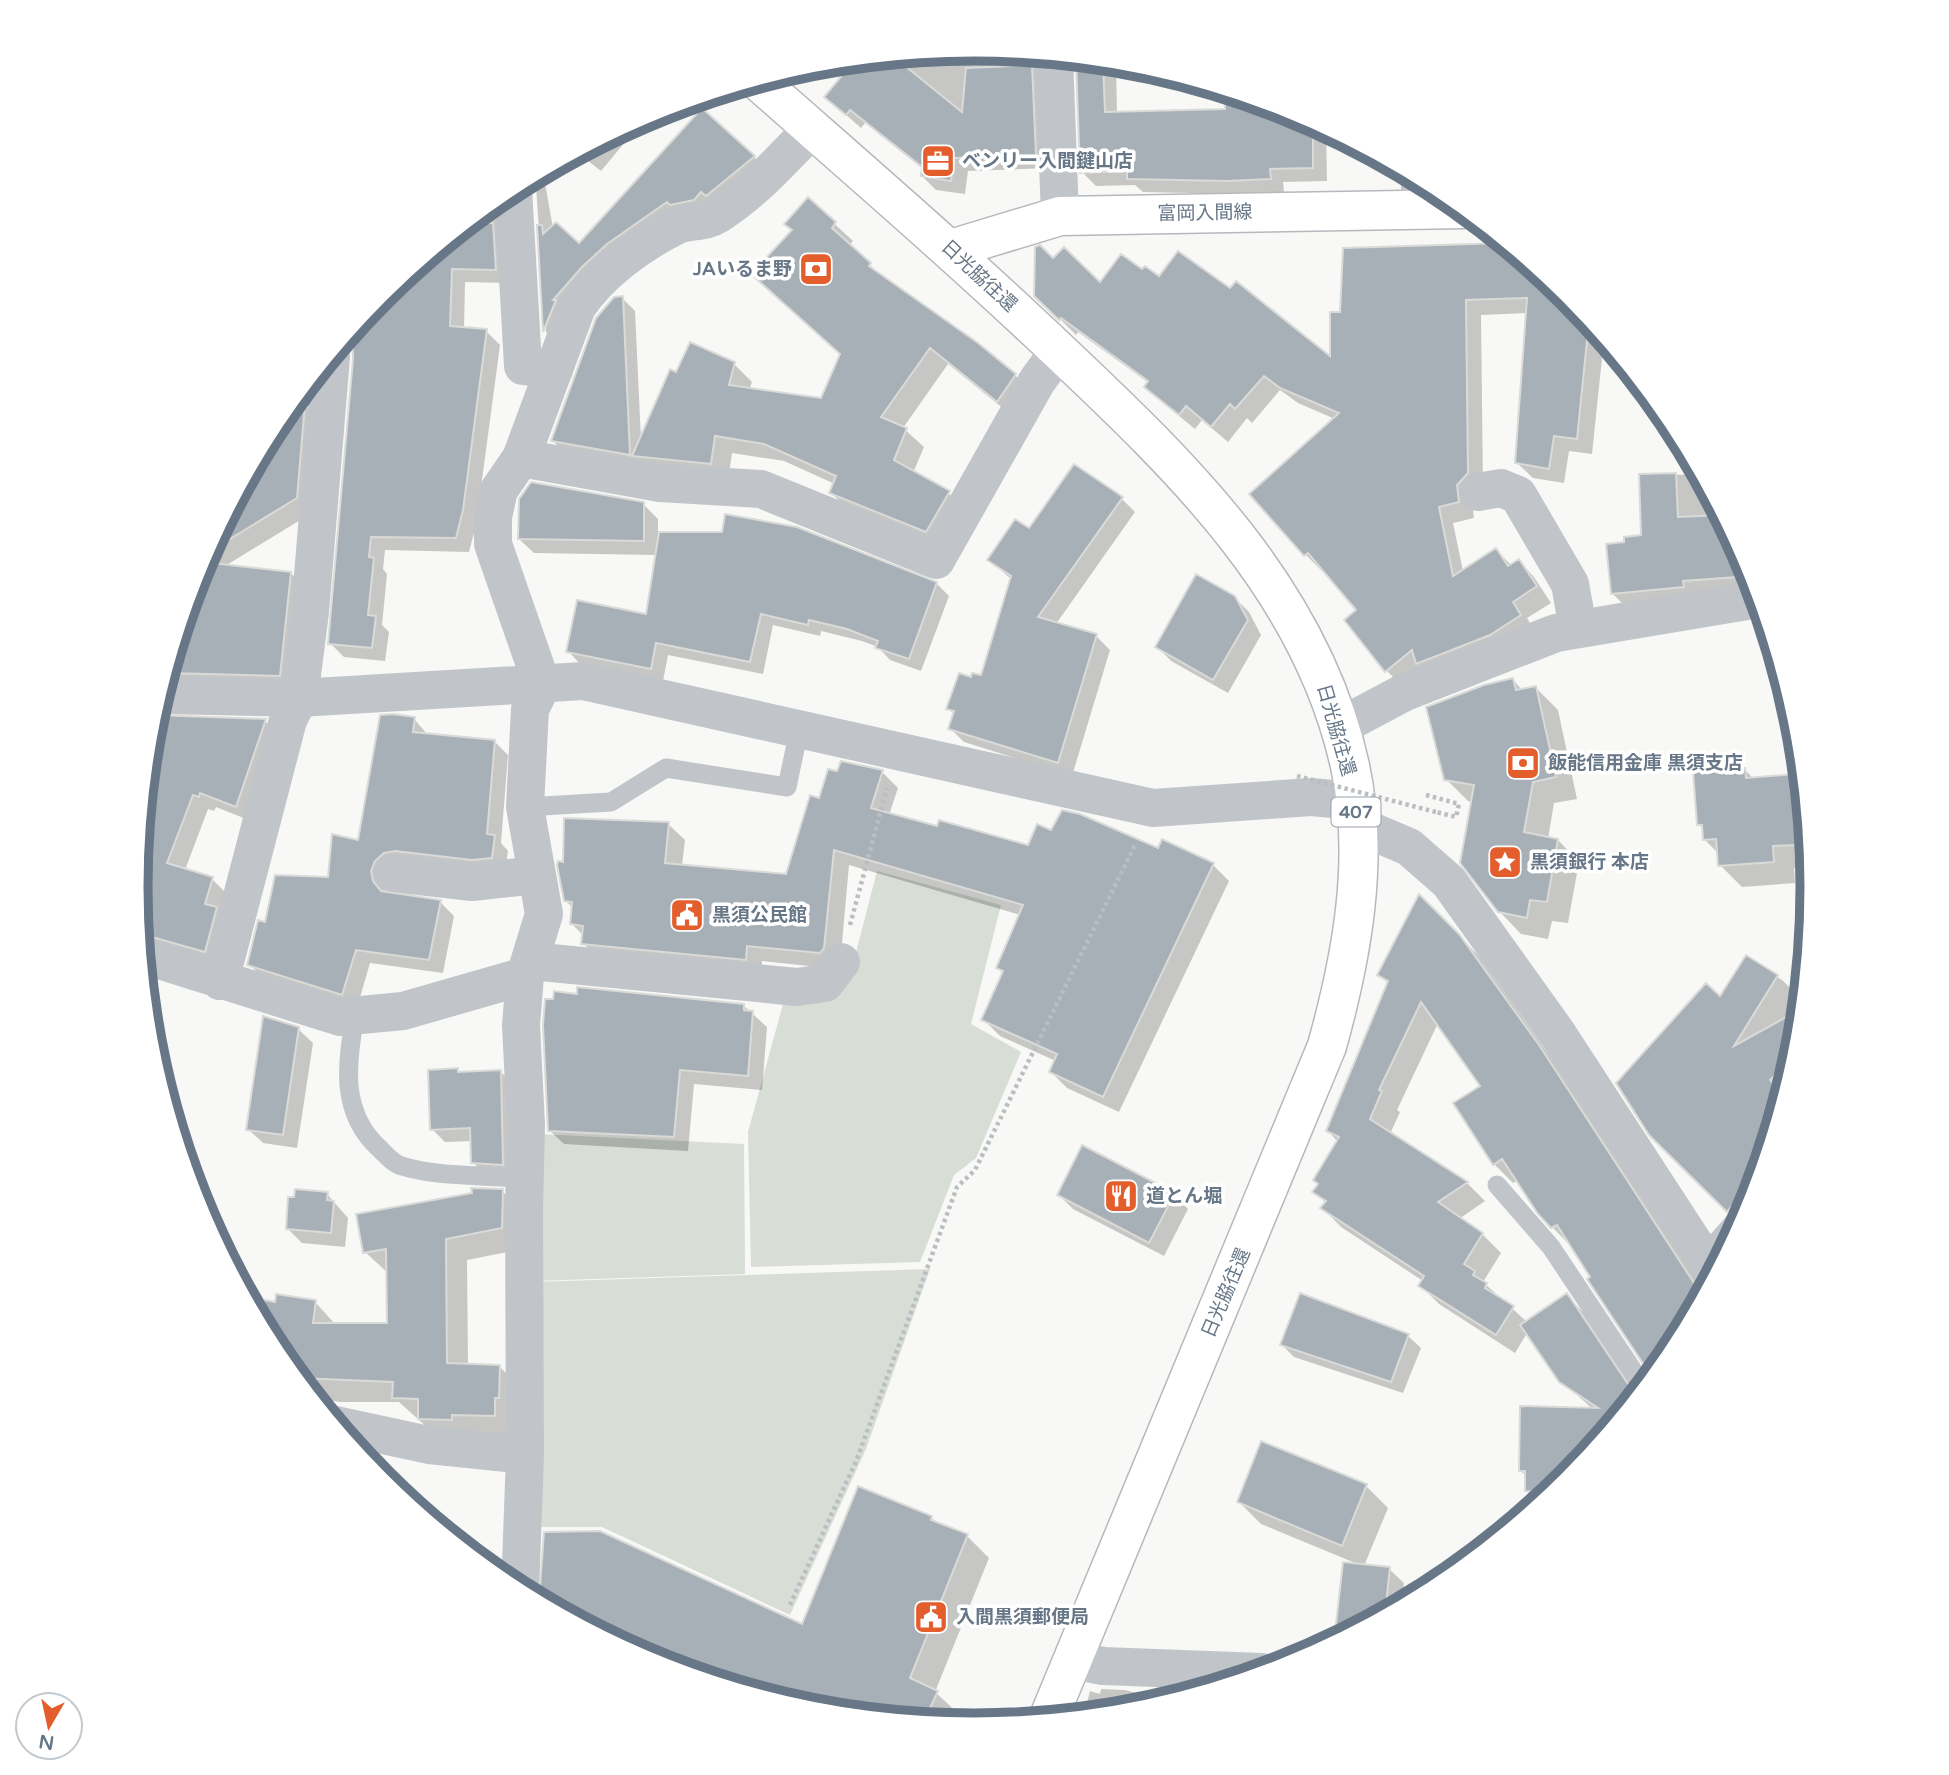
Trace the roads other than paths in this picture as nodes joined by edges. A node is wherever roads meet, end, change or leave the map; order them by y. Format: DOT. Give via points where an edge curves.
graph roads {
  1 [pos="1054,65"];
  2 [pos="766,88"];
  3 [pos="813,129"];
  4 [pos="1420,195"];
  5 [pos="514,201"];
  6 [pos="1060,216"];
  7 [pos="951,249"];
  8 [pos="1059,351"];
  9 [pos="554,370"];
  10 [pos="330,372"];
  11 [pos="521,458"];
  12 [pos="1478,492"];
  13 [pos="1749,601"];
  14 [pos="1577,628"];
  15 [pos="542,685"];
  16 [pos="171,695"];
  17 [pos="299,698"];
  18 [pos="1339,727"];
  19 [pos="799,730"];
  20 [pos="525,807"];
  21 [pos="1356,813"];
  22 [pos="393,873"];
  23 [pos="537,875"];
  24 [pos="152,958"];
  25 [pos="841,962"];
  26 [pos="528,968"];
  27 [pos="219,981"];
  28 [pos="355,1016"];
  29 [pos="525,1180"];
  30 [pos="1497,1185"];
  31 [pos="1709,1265"];
  32 [pos="1638,1379"];
  33 [pos="350,1428"];
  34 [pos="525,1455"];
  35 [pos="520,1578"];
  36 [pos="1073,1660"];
  37 [pos="1237,1671"];
  38 [pos="1052,1710"];
  1 -- 6 [label="street"];
  2 -- 3 [label="main road, 日光脇往還 / 407"];
  3 -- 7 [label="main road, 日光脇往還 / 407"];
  3 -- 9 [label="street" via="752,190 714,218 679,224 591,286 577,306"];
  4 -- 6 [label="main road, 富岡入間線"];
  5 -- 9 [label="street" via="523,366"];
  6 -- 7 [label="main road, 富岡入間線"];
  7 -- 8 [label="main road, 日光脇往還 / 407"];
  8 -- 11 [label="street" via="1037,381 936,560 761,489 660,483"];
  8 -- 18 [label="main road, 日光脇往還 / 407" via="1220,513 1271,580 1308,643"];
  9 -- 11 [label="street"];
  10 -- 17 [label="street"];
  11 -- 15 [label="street" via="499,490 492,517 494,544"];
  12 -- 14 [label="street" via="1501,488 1518,495 1570,584"];
  13 -- 14 [label="street"];
  14 -- 18 [label="street" via="1405,692"];
  15 -- 17 [label="street"];
  15 -- 19 [label="street" via="583,681"];
  15 -- 20 [label="street" via="530,709"];
  16 -- 17 [label="street"];
  17 -- 27 [label="street" via="288,720"];
  18 -- 21 [label="main road, 日光脇往還 / 407"];
  19 -- 20 [label="lane" via="787,787 666,768 611,802"];
  19 -- 21 [label="street" via="1153,808 1311,797"];
  20 -- 23 [label="street"];
  21 -- 31 [label="street" via="1409,847 1449,882 1557,1033"];
  21 -- 36 [label="main road, 日光脇往還 / 407" via="1354,932 1327,1046"];
  22 -- 23 [label="street" via="472,882"];
  23 -- 26 [label="street" via="544,914"];
  24 -- 27 [label="street"];
  25 -- 26 [label="street" via="825,984 797,987"];
  26 -- 28 [label="street" via="403,1011"];
  26 -- 29 [label="street" via="521,1025"];
  27 -- 28 [label="street" via="340,1017"];
  28 -- 29 [label="lane" via="347,1090 355,1118 375,1145 398,1165 418,1170"];
  29 -- 34 [label="street"];
  30 -- 32 [label="lane" via="1551,1247"];
  33 -- 34 [label="street" via="429,1444"];
  34 -- 35 [label="street"];
  36 -- 37 [label="street" via="1103,1666"];
  36 -- 38 [label="main road, 日光脇往還 / 407"];
}
